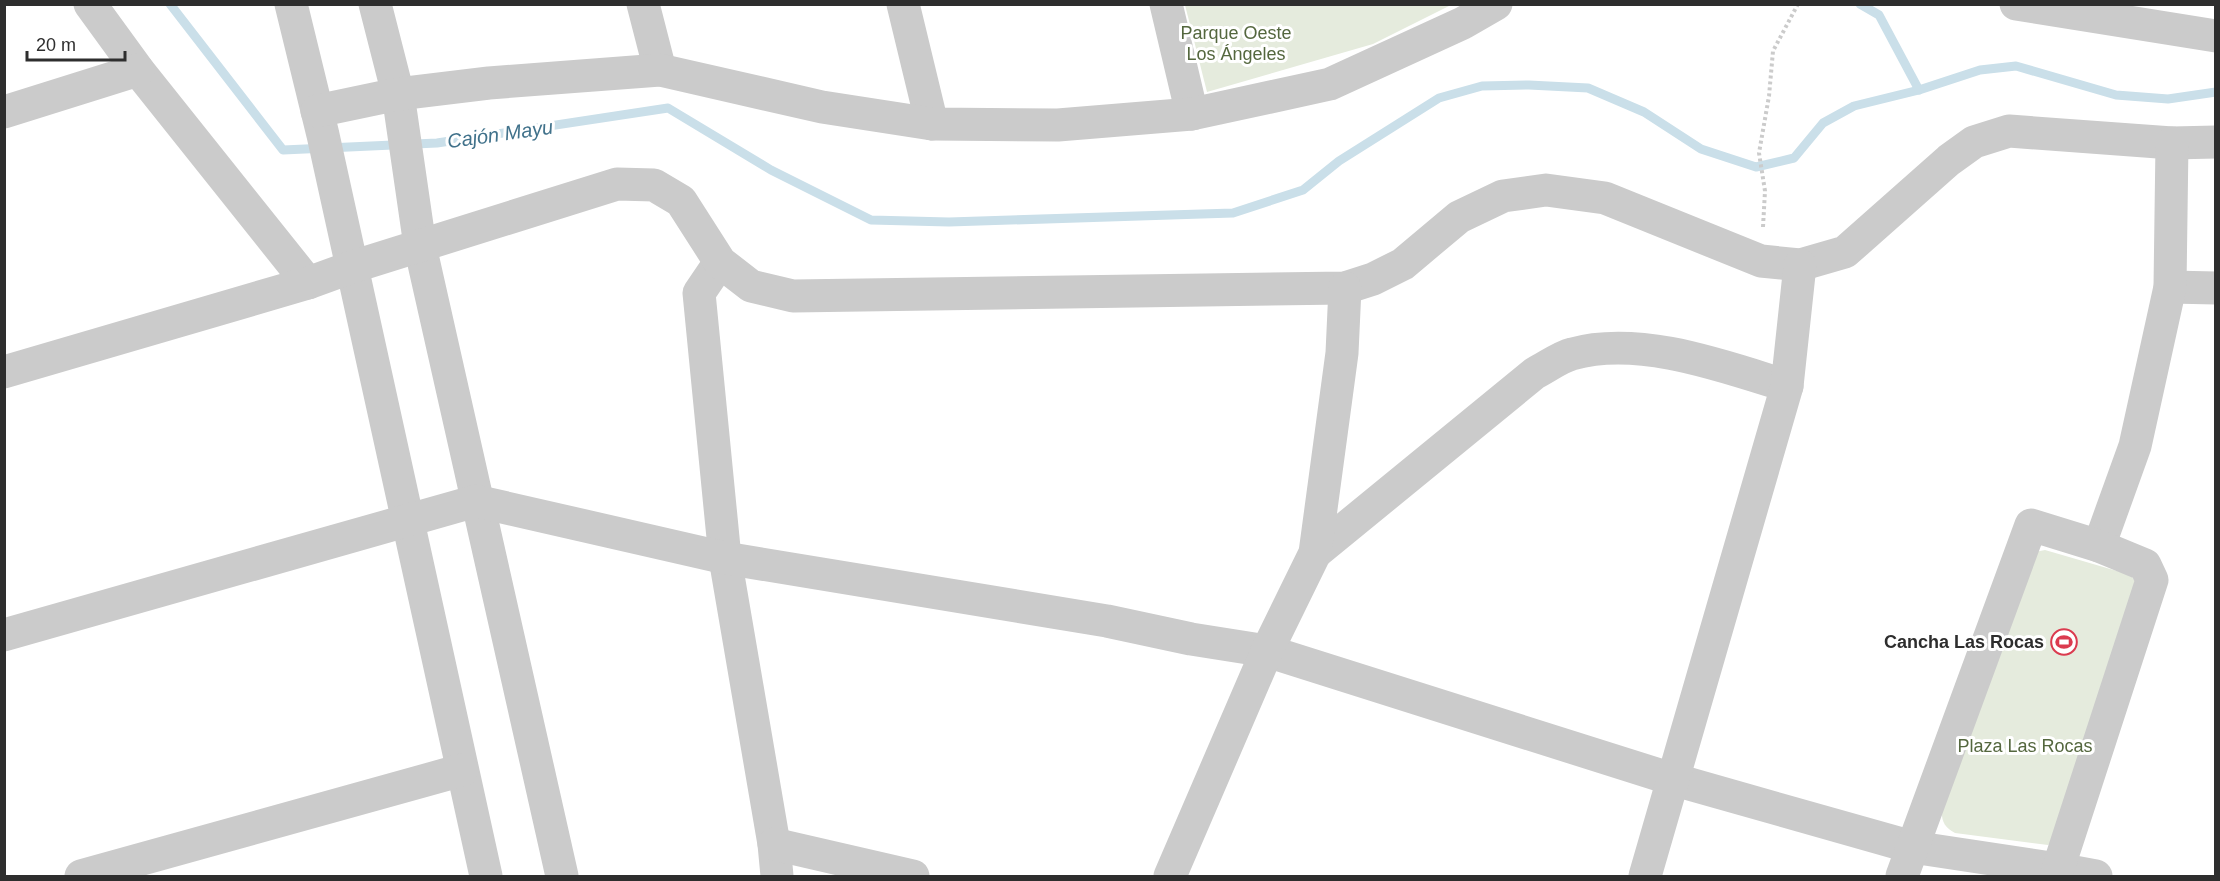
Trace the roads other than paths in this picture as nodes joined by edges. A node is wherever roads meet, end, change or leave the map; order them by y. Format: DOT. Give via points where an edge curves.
graph roads {
  1 [pos="90,4"];
  2 [pos="291,4"];
  3 [pos="375,4"];
  4 [pos="643,4"];
  5 [pos="903,4"];
  6 [pos="1166,4"];
  7 [pos="1496,4"];
  8 [pos="2016,4"];
  9 [pos="2176,18"];
  10 [pos="2216,36"];
  11 [pos="138,70"];
  12 [pos="660,70"];
  13 [pos="398,94"];
  14 [pos="4,112"];
  15 [pos="1192,114"];
  16 [pos="932,124"];
  17 [pos="323,137"];
  18 [pos="2216,142"];
  19 [pos="2172,143"];
  20 [pos="420,246"];
  21 [pos="720,262"];
  22 [pos="1800,265"];
  23 [pos="352,267"];
  24 [pos="308,283"];
  25 [pos="2170,287"];
  26 [pos="1345,288"];
  27 [pos="2216,288"];
  28 [pos="4,372"];
  29 [pos="1787,386"];
  30 [pos="476,501"];
  31 [pos="409,521"];
  32 [pos="2099,546"];
  33 [pos="1315,553"];
  34 [pos="725,558"];
  35 [pos="4,635"];
  36 [pos="1267,651"];
  37 [pos="462,770"];
  38 [pos="1672,779"];
  39 [pos="774,844"];
  40 [pos="1907,862"];
  41 [pos="2058,869"];
  42 [pos="81,876"];
  43 [pos="486,876"];
  44 [pos="562,876"];
  45 [pos="777,876"];
  46 [pos="913,876"];
  47 [pos="1170,876"];
  48 [pos="1645,876"];
  49 [pos="2096,876"];
  1 -- 11 [label="street"];
  2 -- 17 [label="street"];
  3 -- 13 [label="street"];
  4 -- 12 [label="street"];
  5 -- 16 [label="street"];
  6 -- 15 [label="street"];
  7 -- 15 [label="street" via="1330,84"];
  8 -- 9 [label="street"];
  9 -- 10 [label="street"];
  11 -- 14 [label="street"];
  11 -- 24 [label="street"];
  12 -- 13 [label="street"];
  12 -- 16 [label="street" via="822,107"];
  13 -- 17 [label="street"];
  13 -- 20 [label="street"];
  15 -- 16 [label="street" via="1058,125"];
  17 -- 23 [label="street"];
  18 -- 19 [label="street"];
  19 -- 22 [label="street" via="2009,131 1974,142 1845,252"];
  19 -- 25 [label="street"];
  20 -- 21 [label="street" via="617,184 654,185 681,201"];
  20 -- 23 [label="street"];
  20 -- 30 [label="street"];
  21 -- 26 [label="street" via="750,286 793,296"];
  21 -- 34 [label="street" via="699,293"];
  22 -- 26 [label="street" via="1761,261 1605,198 1546,190 1503,196 1459,217 1403,264"];
  22 -- 29 [label="street"];
  23 -- 24 [label="street"];
  23 -- 31 [label="street"];
  24 -- 28 [label="street"];
  25 -- 27 [label="street"];
  25 -- 32 [label="street" via="2134,446"];
  26 -- 33 [label="street" via="1342,353"];
  29 -- 33 [label="street" via="1706,360 1624,347 1571,354 1535,373"];
  29 -- 38 [label="street"];
  30 -- 31 [label="street"];
  30 -- 34 [label="street"];
  30 -- 44 [label="street"];
  31 -- 35 [label="street"];
  31 -- 37 [label="street"];
  32 -- 40 [label="street" via="2031,525"];
  32 -- 41 [label="street" via="2145,565 2152,580"];
  33 -- 36 [label="street"];
  34 -- 36 [label="street"];
  34 -- 39 [label="street"];
  36 -- 38 [label="street"];
  36 -- 47 [label="street"];
  37 -- 42 [label="street"];
  37 -- 43 [label="street"];
  38 -- 40 [label="street"];
  38 -- 48 [label="street"];
  39 -- 45 [label="street"];
  39 -- 46 [label="street"];
  40 -- 41 [label="street"];
  41 -- 49 [label="street"];
}
